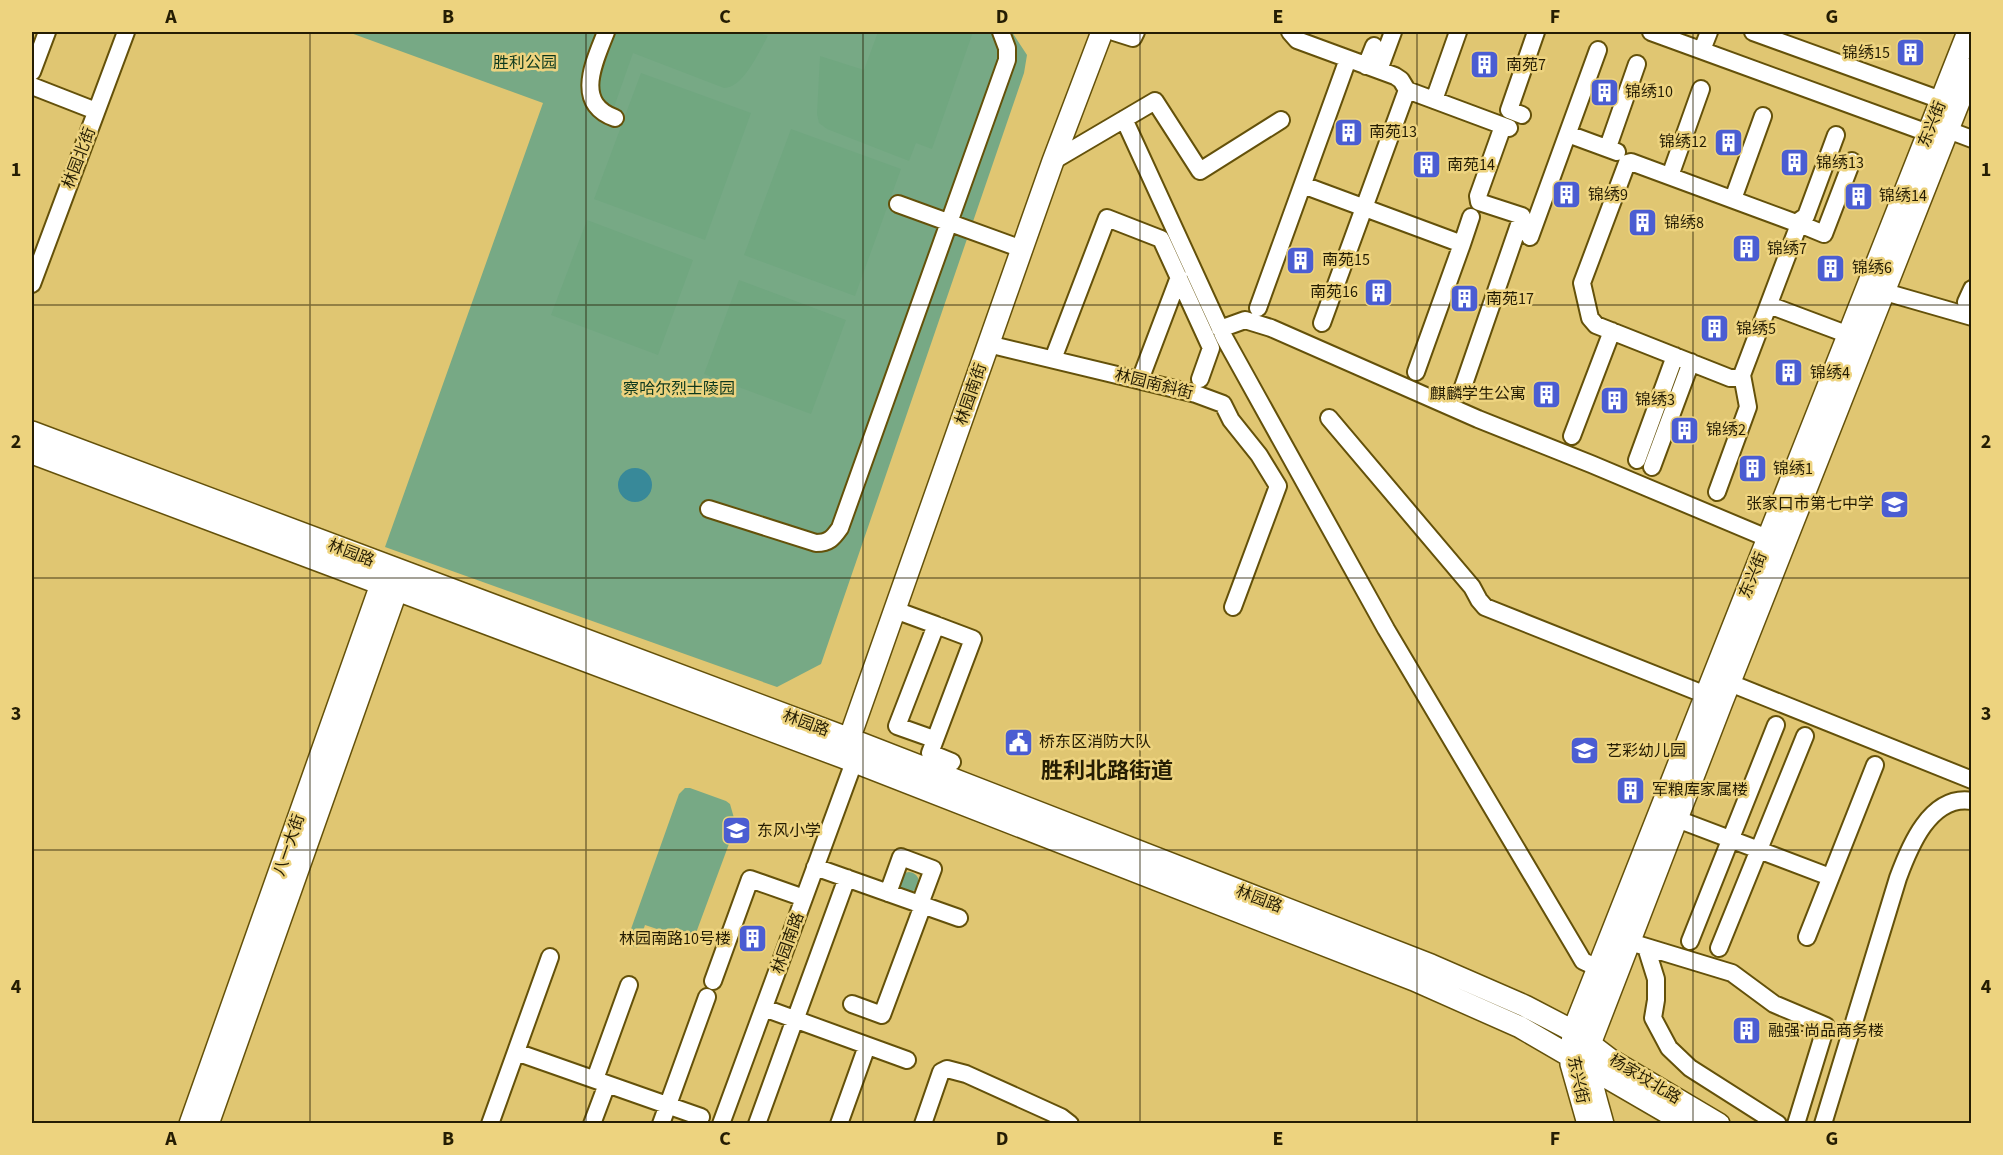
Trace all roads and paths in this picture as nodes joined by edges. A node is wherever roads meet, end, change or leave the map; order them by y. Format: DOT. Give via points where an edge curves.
graph roads {
  1 [pos="47,32"];
  2 [pos="126,32"];
  3 [pos="606,32"];
  4 [pos="1001,32"];
  5 [pos="1102,32"];
  6 [pos="1114,32"];
  7 [pos="1136,32"];
  8 [pos="1290,32"];
  9 [pos="1393,32"];
  10 [pos="1458,32"];
  11 [pos="1536,32"];
  12 [pos="1651,32"];
  13 [pos="1709,32"];
  14 [pos="1753,32"];
  15 [pos="1968,32"];
  16 [pos="1374,46"];
  17 [pos="1598,50"];
  18 [pos="1702,50"];
  19 [pos="1348,59"];
  20 [pos="1637,64"];
  21 [pos="1373,68"];
  22 [pos="1971,69"];
  23 [pos="32,72"];
  24 [pos="32,86"];
  25 [pos="1701,89"];
  26 [pos="1407,90"];
  27 [pos="1434,100"];
  28 [pos="1949,103"];
  29 [pos="96,111"];
  30 [pos="1522,115"];
  31 [pos="1763,116"];
  32 [pos="615,118"];
  33 [pos="1124,119"];
  34 [pos="1281,120"];
  35 [pos="1568,134"];
  36 [pos="1940,134"];
  37 [pos="1836,135"];
  38 [pos="1971,139"];
  39 [pos="1608,147"];
  40 [pos="1053,161"];
  41 [pos="1852,161"];
  42 [pos="1627,163"];
  43 [pos="1670,176"];
  44 [pos="1303,185"];
  45 [pos="1733,199"];
  46 [pos="898,204"];
  47 [pos="1364,208"];
  48 [pos="1471,217"];
  49 [pos="950,222"];
  50 [pos="1797,225"];
  51 [pos="1530,237"];
  52 [pos="1462,244"];
  53 [pos="1022,249"];
  54 [pos="1179,277"];
  55 [pos="32,284"];
  56 [pos="1885,292"];
  57 [pos="1970,303"];
  58 [pos="1768,305"];
  59 [pos="1258,308"];
  60 [pos="1322,323"];
  61 [pos="1221,329"];
  62 [pos="1612,331"];
  63 [pos="1857,338"];
  64 [pos="988,344"];
  65 [pos="1675,356"];
  66 [pos="1053,359"];
  67 [pos="1691,362"];
  68 [pos="1416,372"];
  69 [pos="1742,375"];
  70 [pos="1200,379"];
  71 [pos="1140,380"];
  72 [pos="1463,387"];
  73 [pos="1329,418"];
  74 [pos="32,432"];
  75 [pos="1572,436"];
  76 [pos="32,453"];
  77 [pos="1637,460"];
  78 [pos="1652,467"];
  79 [pos="1718,492"];
  80 [pos="710,509"];
  81 [pos="1776,542"];
  82 [pos="392,579"];
  83 [pos="1233,607"];
  84 [pos="895,610"];
  85 [pos="936,625"];
  86 [pos="1719,693"];
  87 [pos="1776,725"];
  88 [pos="1805,736"];
  89 [pos="928,737"];
  90 [pos="848,753"];
  91 [pos="952,762"];
  92 [pos="1875,765"];
  93 [pos="1971,780"];
  94 [pos="1971,801"];
  95 [pos="1677,819"];
  96 [pos="1730,839"];
  97 [pos="1758,850"];
  98 [pos="815,867"];
  99 [pos="847,878"];
  100 [pos="1830,878"];
  101 [pos="888,893"];
  102 [pos="804,898"];
  103 [pos="921,905"];
  104 [pos="959,918"];
  105 [pos="1807,937"];
  106 [pos="1690,941"];
  107 [pos="1638,945"];
  108 [pos="1719,948"];
  109 [pos="549,957"];
  110 [pos="1598,968"];
  111 [pos="713,981"];
  112 [pos="629,985"];
  113 [pos="707,997"];
  114 [pos="852,1004"];
  115 [pos="764,1008"];
  116 [pos="796,1016"];
  117 [pos="1573,1031"];
  118 [pos="1530,1032"];
  119 [pos="867,1046"];
  120 [pos="516,1052"];
  121 [pos="1583,1054"];
  122 [pos="907,1060"];
  123 [pos="601,1082"];
  124 [pos="1581,1097"];
  125 [pos="668,1105"];
  126 [pos="700,1117"];
  127 [pos="190,1124"];
  128 [pos="208,1124"];
  129 [pos="490,1124"];
  130 [pos="592,1124"];
  131 [pos="661,1124"];
  132 [pos="721,1124"];
  133 [pos="757,1124"];
  134 [pos="839,1124"];
  135 [pos="923,1124"];
  136 [pos="1070,1124"];
  137 [pos="1588,1124"];
  138 [pos="1604,1124"];
  139 [pos="1688,1124"];
  140 [pos="1719,1124"];
  141 [pos="1778,1124"];
  142 [pos="1796,1124"];
  143 [pos="1823,1124"];
  1 -- 23 [label="street"];
  2 -- 29 [label="street, 林园北街"];
  3 -- 32 [label="street" via="590,77 590,89 599,110"];
  4 -- 49 [label="street" via="1007,60"];
  5 -- 40 [label="main road, 林园南街"];
  6 -- 7 [label="street" via="1133,38"];
  8 -- 19 [label="street" via="1297,40"];
  9 -- 21 [label="street"];
  10 -- 27 [label="street"];
  11 -- 30 [label="street" via="1509,110"];
  12 -- 18 [label="street"];
  13 -- 18 [label="street"];
  14 -- 28 [label="street"];
  15 -- 28 [label="main road, 东兴街"];
  16 -- 21 [label="street"];
  17 -- 35 [label="street"];
  18 -- 36 [label="street"];
  19 -- 21 [label="street"];
  19 -- 44 [label="street"];
  20 -- 39 [label="street"];
  21 -- 26 [label="street" via="1401,80"];
  22 -- 28 [label="main road, 东兴街"];
  24 -- 29 [label="street"];
  25 -- 43 [label="street"];
  26 -- 27 [label="street"];
  26 -- 47 [label="street"];
  27 -- 72 [label="street" via="1506,127 1479,202 1522,216"];
  28 -- 36 [label="main road, 东兴街"];
  29 -- 55 [label="street, 林园北街"];
  31 -- 45 [label="street"];
  33 -- 34 [label="street" via="1155,101 1200,171"];
  33 -- 40 [label="street"];
  33 -- 61 [label="street"];
  35 -- 39 [label="street"];
  35 -- 51 [label="street"];
  36 -- 38 [label="street"];
  36 -- 56 [label="main road, 东兴街"];
  36 -- 63 [label="main road, 东兴街"];
  37 -- 50 [label="street" via="1806,216"];
  39 -- 42 [label="street"];
  40 -- 53 [label="main road, 林园南街"];
  41 -- 50 [label="street" via="1824,234"];
  42 -- 43 [label="street"];
  42 -- 62 [label="street" via="1582,283 1590,318"];
  43 -- 45 [label="street"];
  44 -- 47 [label="street"];
  44 -- 59 [label="street"];
  45 -- 50 [label="street"];
  46 -- 49 [label="street"];
  47 -- 52 [label="street"];
  47 -- 60 [label="street"];
  48 -- 52 [label="street"];
  49 -- 53 [label="street"];
  49 -- 80 [label="street" via="840,528 832,539 816,543 799,539"];
  50 -- 58 [label="street"];
  52 -- 68 [label="street"];
  53 -- 64 [label="main road, 林园南街"];
  54 -- 66 [label="street" via="1161,239 1107,218"];
  54 -- 70 [label="street" via="1211,348"];
  54 -- 71 [label="street"];
  56 -- 57 [label="street"];
  56 -- 63 [label="main road, 东兴街"];
  58 -- 63 [label="street"];
  58 -- 69 [label="street"];
  61 -- 81 [label="street" via="1245,320 1271,328 1478,419"];
  61 -- 110 [label="street" via="1386,629 1576,950 1583,961"];
  62 -- 65 [label="street"];
  62 -- 75 [label="street"];
  63 -- 81 [label="main road, 东兴街"];
  64 -- 66 [label="street, 林园南斜街"];
  64 -- 84 [label="main road, 林园南街"];
  65 -- 67 [label="street"];
  65 -- 77 [label="street"];
  66 -- 71 [label="street, 林园南斜街"];
  67 -- 69 [label="street" via="1730,378"];
  67 -- 78 [label="street"];
  69 -- 79 [label="street" via="1748,407"];
  71 -- 83 [label="street, 林园南斜街" via="1223,404 1278,486"];
  73 -- 86 [label="street" via="1485,607"];
  74 -- 82 [label="main road, 林园路"];
  76 -- 82 [label="main road, 林园路"];
  81 -- 86 [label="main road, 东兴街"];
  82 -- 90 [label="main road, 林园路"];
  82 -- 127 [label="main road, 八一大街"];
  82 -- 128 [label="main road, 八一大街"];
  84 -- 85 [label="street"];
  84 -- 90 [label="main road, 林园南街"];
  85 -- 89 [label="street" via="897,726"];
  85 -- 91 [label="street" via="973,639 930,753"];
  86 -- 93 [label="street"];
  86 -- 95 [label="main road, 东兴街"];
  86 -- 110 [label="main road, 东兴街"];
  87 -- 96 [label="street"];
  88 -- 97 [label="street"];
  90 -- 98 [label="street, 林园南路"];
  90 -- 117 [label="main road, 林园路" via="1431,965"];
  90 -- 118 [label="main road, 林园路" via="1414,980"];
  92 -- 100 [label="street"];
  94 -- 143 [label="street" via="1950,802 1936,812 1910,847"];
  95 -- 96 [label="street"];
  95 -- 107 [label="main road, 东兴街"];
  96 -- 97 [label="street"];
  96 -- 106 [label="street"];
  97 -- 100 [label="street"];
  97 -- 108 [label="street"];
  98 -- 99 [label="street"];
  98 -- 102 [label="street, 林园南路"];
  99 -- 101 [label="street"];
  99 -- 116 [label="street"];
  100 -- 105 [label="street"];
  101 -- 103 [label="street"];
  101 -- 103 [label="street" via="901,857 933,869"];
  102 -- 111 [label="street" via="750,879"];
  102 -- 115 [label="street, 林园南路"];
  103 -- 104 [label="street"];
  103 -- 114 [label="street" via="882,1015"];
  107 -- 121 [label="main road, 东兴街"];
  107 -- 141 [label="street" via="1656,979 1653,1018 1669,1048 1690,1068"];
  107 -- 142 [label="street" via="1732,973 1774,1004 1826,1026"];
  109 -- 120 [label="street"];
  110 -- 117 [label="main road, 东兴街"];
  112 -- 123 [label="street"];
  113 -- 125 [label="street"];
  115 -- 116 [label="street"];
  115 -- 132 [label="street, 林园南路"];
  116 -- 119 [label="street"];
  116 -- 133 [label="street"];
  117 -- 121 [label="main road, 东兴街"];
  118 -- 121 [label="main road, 林园路"];
  118 -- 124 [label="main road" via="1558,1061"];
  119 -- 122 [label="street"];
  119 -- 134 [label="street"];
  120 -- 123 [label="street"];
  120 -- 129 [label="street"];
  121 -- 124 [label="main road, 东兴街" via="1571,1064"];
  121 -- 138 [label="main road, 东兴街"];
  121 -- 139 [label="main road, 杨家坟北路"];
  121 -- 140 [label="main road, 杨家坟北路" via="1634,1074"];
  123 -- 125 [label="street"];
  123 -- 130 [label="street"];
  124 -- 137 [label="main road, 东兴街"];
  125 -- 126 [label="street"];
  125 -- 131 [label="street"];
  135 -- 136 [label="street" via="941,1072 947,1069 966,1074"];
}
